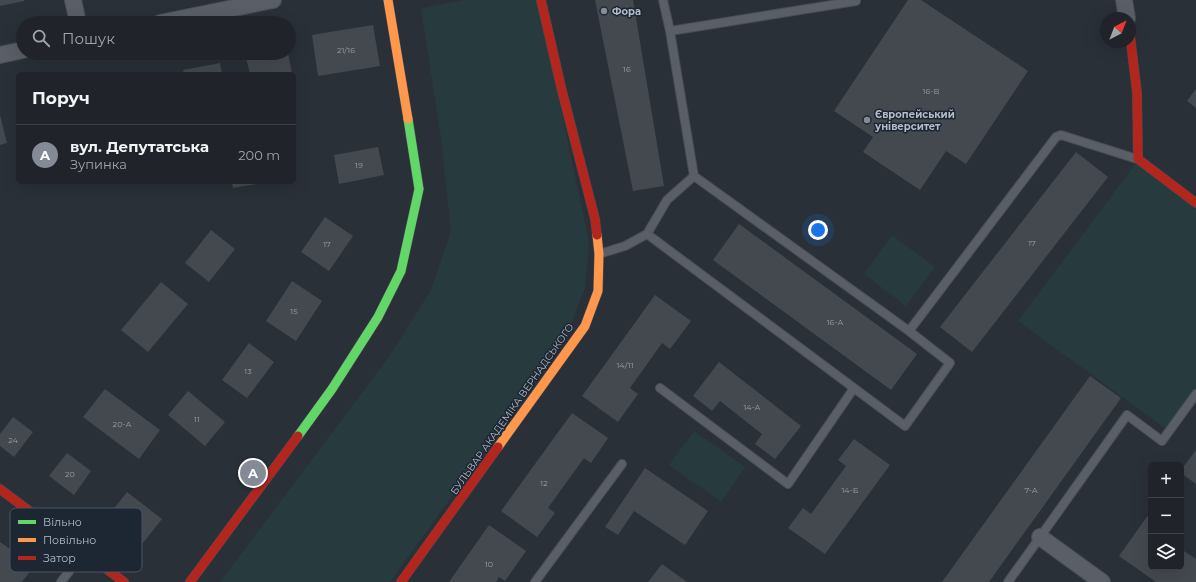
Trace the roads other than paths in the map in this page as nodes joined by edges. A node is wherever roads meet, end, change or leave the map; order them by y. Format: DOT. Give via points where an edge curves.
graph roads {
  1 [pos="73,0"];
  2 [pos="273,0"];
  3 [pos="388,0"];
  4 [pos="541,0"];
  5 [pos="663,0"];
  6 [pos="1124,0"];
  7 [pos="856,1"];
  8 [pos="1126,12"];
  9 [pos="76,16"];
  10 [pos="194,16"];
  11 [pos="670,31"];
  12 [pos="1132,48"];
  13 [pos="16,52"];
  14 [pos="0,55"];
  15 [pos="1138,159"];
  16 [pos="694,176"];
  17 [pos="1196,203"];
  18 [pos="647,234"];
  19 [pos="599,254"];
  20 [pos="909,331"];
  21 [pos="660,388"];
  22 [pos="854,388"];
  23 [pos="1196,394"];
  24 [pos="622,464"];
  25 [pos="0,490"];
  26 [pos="24,508"];
  27 [pos="1040,537"];
  28 [pos="69,572"];
  29 [pos="111,572"];
  30 [pos="61,582"];
  31 [pos="124,582"];
  32 [pos="190,582"];
  33 [pos="401,582"];
  34 [pos="535,582"];
  35 [pos="1008,582"];
  36 [pos="1102,582"];
  1 -- 9 [label="street"];
  2 -- 10 [label="street"];
  3 -- 32 [label="main road" via="420,189 401,271 378,317 332,389"];
  4 -- 19 [label="main road, БУЛЬВАР АКАДЕМІКА ВЕРНАДСЬКОГО" via="595,219"];
  5 -- 11 [label="lane"];
  6 -- 8 [label="street"];
  7 -- 11 [label="lane"];
  11 -- 16 [label="lane"];
  12 -- 15 [label="main road" via="1137,93"];
  13 -- 14 [label="street"];
  15 -- 17 [label="main road"];
  15 -- 20 [label="lane" via="1061,135 1056,137"];
  16 -- 18 [label="lane" via="667,200"];
  16 -- 20 [label="lane"];
  18 -- 19 [label="lane" via="625,246"];
  18 -- 22 [label="lane"];
  19 -- 33 [label="main road, БУЛЬВАР АКАДЕМІКА ВЕРНАДСЬКОГО" via="598,291 585,326"];
  20 -- 22 [label="lane" via="950,363 905,426"];
  21 -- 22 [label="lane" via="788,484"];
  23 -- 27 [label="lane" via="1162,441 1127,415"];
  24 -- 34 [label="lane"];
  25 -- 26 [label="main road"];
  27 -- 35 [label="lane"];
  27 -- 36 [label="street"];
  28 -- 30 [label="lane"];
  29 -- 31 [label="main road"];
}
